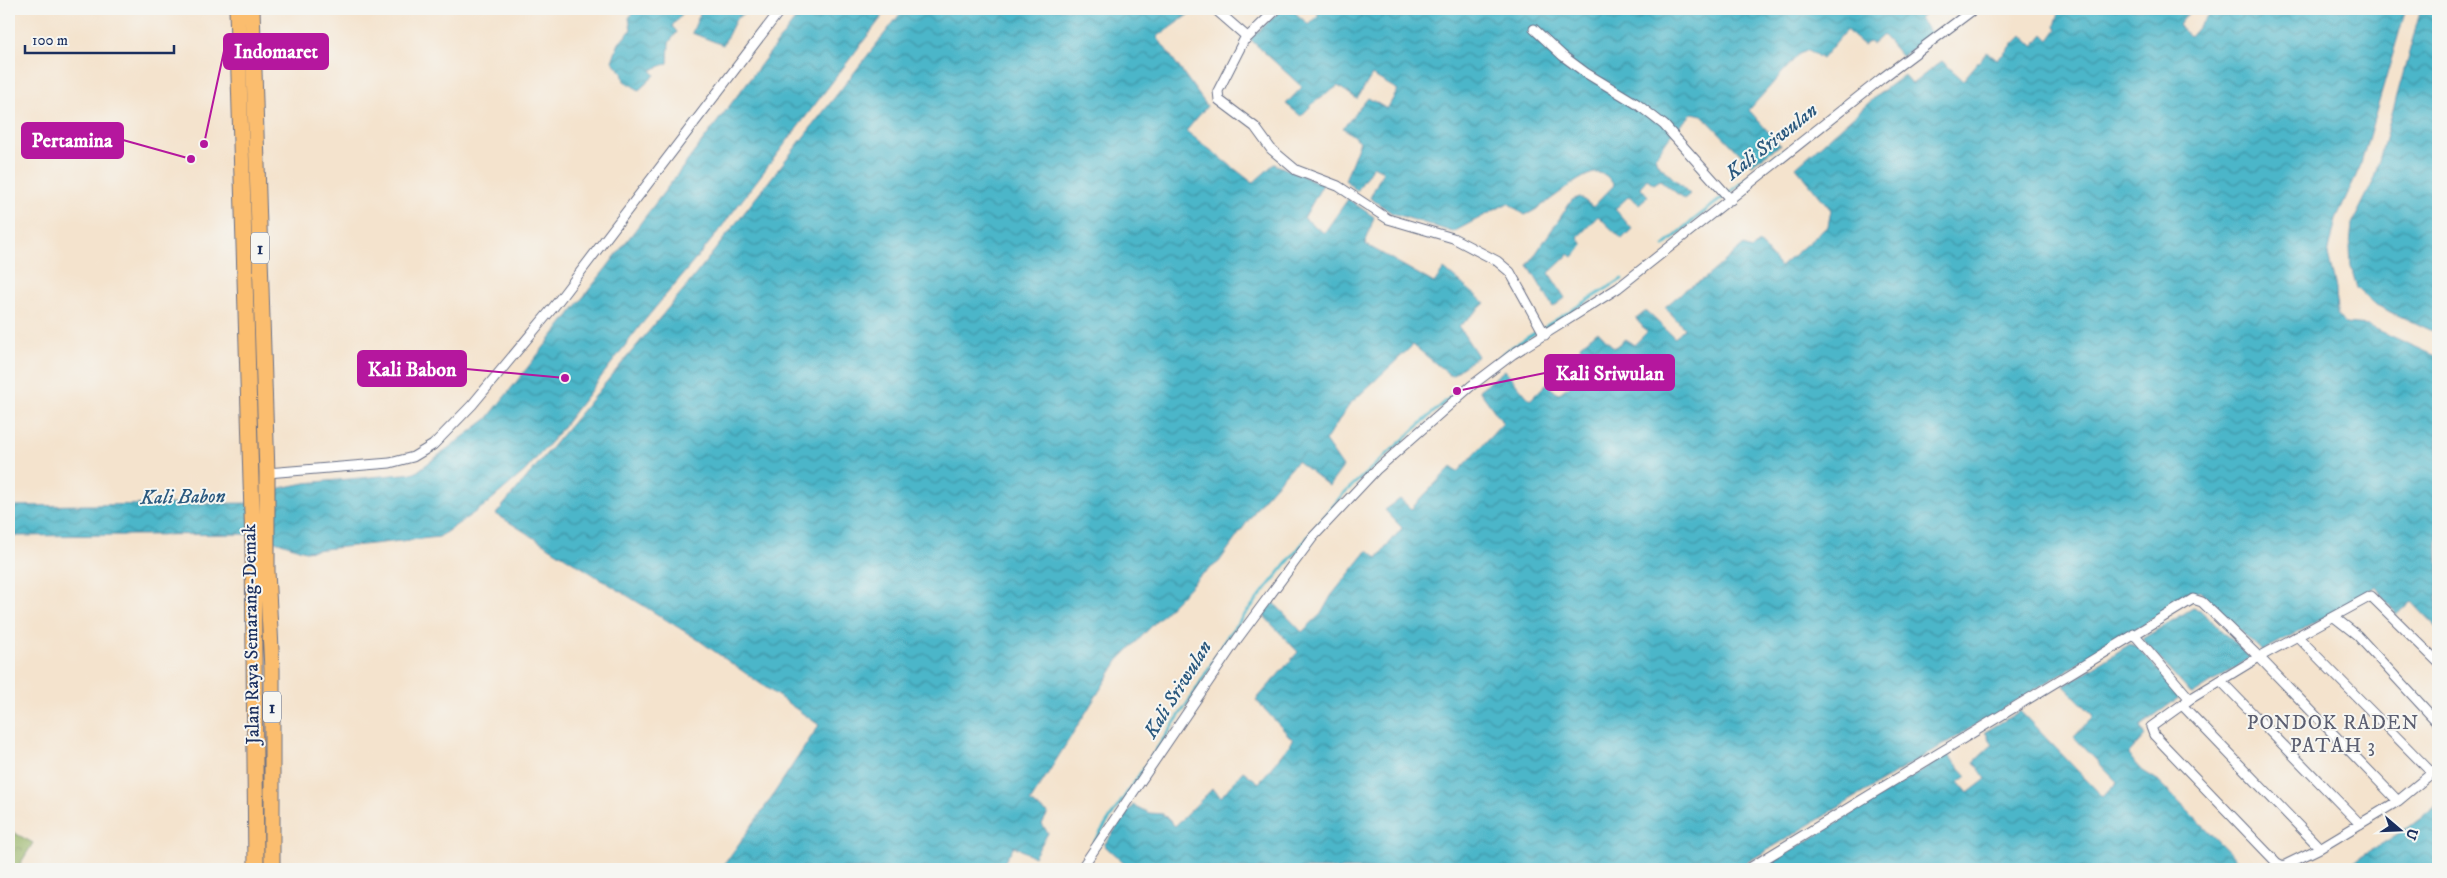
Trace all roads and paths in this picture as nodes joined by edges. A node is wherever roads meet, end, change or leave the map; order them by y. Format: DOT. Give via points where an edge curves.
graph roads {
  1 [pos="237,9"];
  2 [pos="252,9"];
  3 [pos="781,9"];
  4 [pos="1215,9"];
  5 [pos="1277,9"];
  6 [pos="1974,9"];
  7 [pos="1534,28"];
  8 [pos="1246,39"];
  9 [pos="1731,200"];
  10 [pos="1545,335"];
  11 [pos="267,473"];
  12 [pos="261,546"];
  13 [pos="2334,617"];
  14 [pos="2134,634"];
  15 [pos="2298,637"];
  16 [pos="2259,657"];
  17 [pos="2438,662"];
  18 [pos="2221,681"];
  19 [pos="2186,702"];
  20 [pos="2438,723"];
  21 [pos="2435,770"];
  22 [pos="2398,801"];
  23 [pos="2360,824"];
  24 [pos="2320,848"];
  25 [pos="256,869"];
  26 [pos="272,869"];
  27 [pos="1081,869"];
  28 [pos="1748,869"];
  1 -- 12 [label="highway, Jalan Raya Semarang-Demak / 1" via="251,487"];
  2 -- 11 [label="highway, Jalan Raya Semarang-Demak / 1"];
  3 -- 11 [label="street" via="556,304 433,445 413,457 390,463"];
  4 -- 8 [label="street" via="1244,33"];
  5 -- 8 [label="street"];
  6 -- 9 [label="street"];
  7 -- 9 [label="street" via="1563,56 1664,124"];
  8 -- 10 [label="street" via="1218,91 1219,100 1255,128 1271,149 1296,170 1338,186 1388,218 1453,238 1497,261 1510,272"];
  9 -- 10 [label="street" via="1618,288"];
  10 -- 27 [label="street" via="1513,354 1471,386 1376,470 1313,537 1238,638"];
  11 -- 12 [label="highway, Jalan Raya Semarang-Demak / 1"];
  12 -- 25 [label="highway, Jalan Raya Semarang-Demak / 1"];
  12 -- 26 [label="highway, Jalan Raya Semarang-Demak / 1" via="267,571 272,669"];
  13 -- 15 [label="street"];
  13 -- 17 [label="street" via="2372,596"];
  13 -- 20 [label="street" via="2357,636"];
  14 -- 16 [label="street" via="2198,599"];
  14 -- 19 [label="street"];
  14 -- 28 [label="street"];
  15 -- 16 [label="street"];
  15 -- 21 [label="street"];
  16 -- 18 [label="street"];
  16 -- 22 [label="street"];
  18 -- 19 [label="street"];
  18 -- 23 [label="street"];
  19 -- 24 [label="street"];
  19 -- 24 [label="street" via="2153,724 2154,735 2280,865 2287,866"];
  21 -- 22 [label="street"];
  22 -- 23 [label="street"];
  23 -- 24 [label="street"];
}
